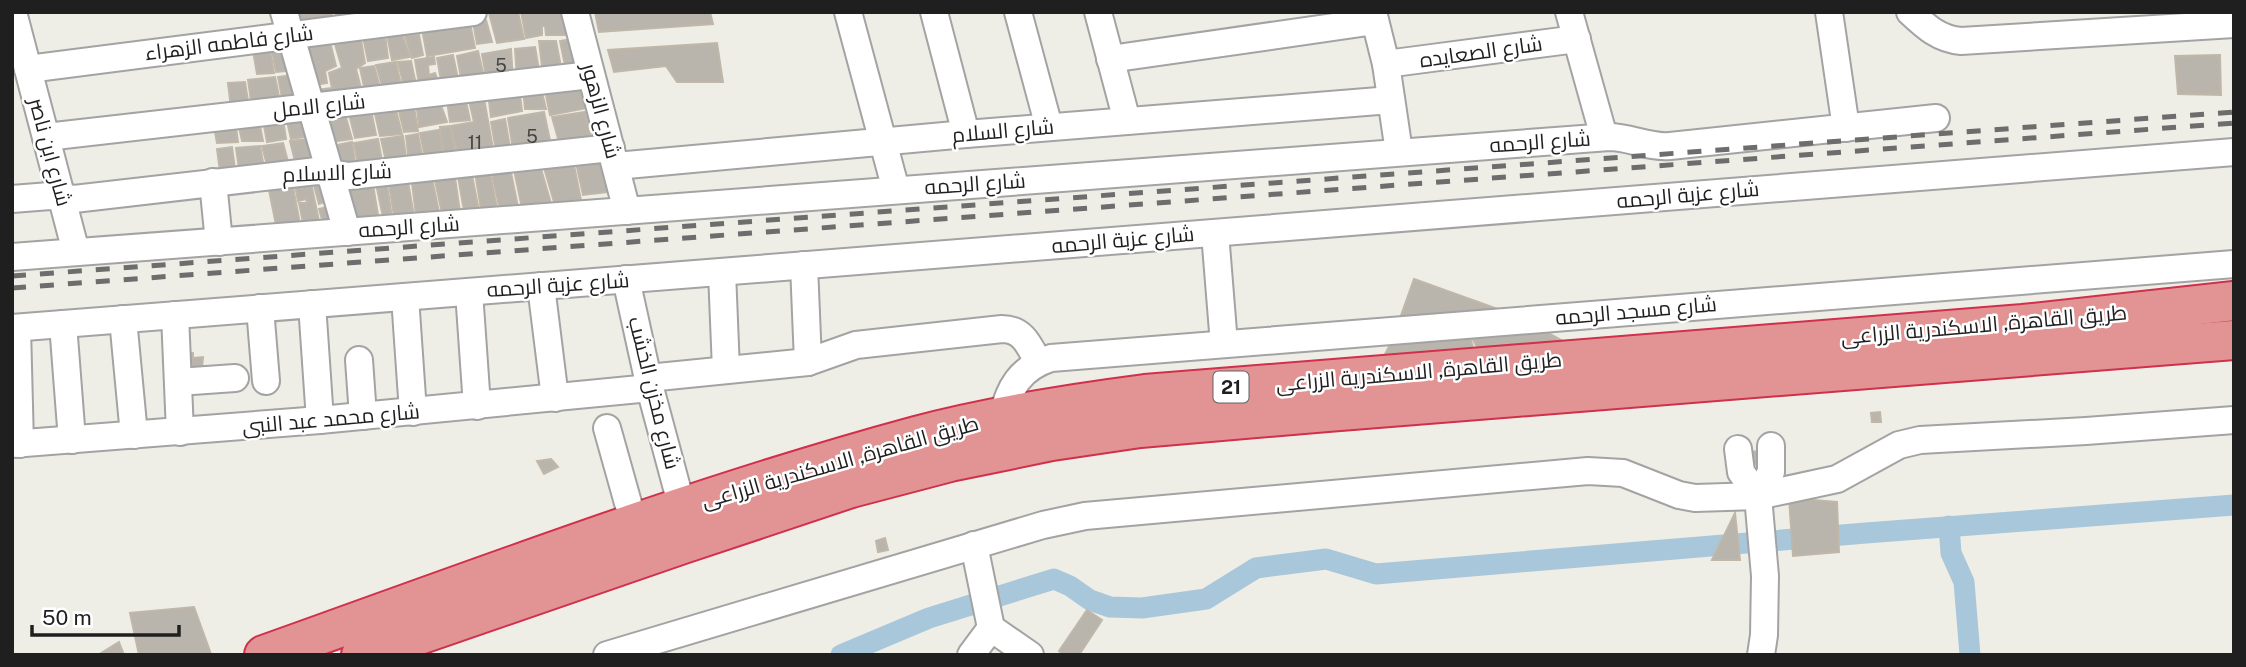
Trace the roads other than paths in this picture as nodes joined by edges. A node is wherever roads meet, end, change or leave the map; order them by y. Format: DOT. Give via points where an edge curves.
graph roads {
  1 [pos="13,12"];
  2 [pos="473,12"];
  3 [pos="575,12"];
  4 [pos="848,12"];
  5 [pos="934,12"];
  6 [pos="1018,12"];
  7 [pos="1098,12"];
  8 [pos="1569,12"];
  9 [pos="1829,12"];
  10 [pos="1917,15"];
  11 [pos="1374,16"];
  12 [pos="2130,22"];
  13 [pos="2234,23"];
  14 [pos="287,24"];
  15 [pos="1577,39"];
  16 [pos="1110,59"];
  17 [pos="1386,64"];
  18 [pos="28,69"];
  19 [pos="592,75"];
  20 [pos="1391,100"];
  21 [pos="311,107"];
  22 [pos="1936,118"];
  23 [pos="1127,121"];
  24 [pos="1049,127"];
  25 [pos="1846,128"];
  26 [pos="966,134"];
  27 [pos="46,137"];
  28 [pos="1604,137"];
  29 [pos="883,141"];
  30 [pos="1399,152"];
  31 [pos="2234,152"];
  32 [pos="613,157"];
  33 [pos="330,172"];
  34 [pos="213,182"];
  35 [pos="896,190"];
  36 [pos="12,199"];
  37 [pos="63,199"];
  38 [pos="627,211"];
  39 [pos="347,232"];
  40 [pos="1215,233"];
  41 [pos="219,242"];
  42 [pos="76,252"];
  43 [pos="12,257"];
  44 [pos="2234,264"];
  45 [pos="804,265"];
  46 [pos="722,272"];
  47 [pos="626,279"];
  48 [pos="541,286"];
  49 [pos="469,292"];
  50 [pos="405,297"];
  51 [pos="2234,301"];
  52 [pos="312,304"];
  53 [pos="260,308"];
  54 [pos="175,315"];
  55 [pos="123,319"];
  56 [pos="63,324"];
  57 [pos="15,328"];
  58 [pos="2234,340"];
  59 [pos="1224,344"];
  60 [pos="359,360"];
  61 [pos="808,362"];
  62 [pos="1038,362"];
  63 [pos="726,370"];
  64 [pos="235,378"];
  65 [pos="266,381"];
  66 [pos="178,382"];
  67 [pos="649,383"];
  68 [pos="555,398"];
  69 [pos="477,406"];
  70 [pos="413,412"];
  71 [pos="363,416"];
  72 [pos="1002,417"];
  73 [pos="320,420"];
  74 [pos="2234,420"];
  75 [pos="607,428"];
  76 [pos="180,432"];
  77 [pos="134,435"];
  78 [pos="72,440"];
  79 [pos="16,444"];
  80 [pos="1771,446"];
  81 [pos="1738,449"];
  82 [pos="1758,496"];
  83 [pos="628,503"];
  84 [pos="682,507"];
  85 [pos="976,553"];
  86 [pos="990,619"];
  87 [pos="264,655"];
  88 [pos="361,655"];
  89 [pos="607,655"];
  90 [pos="971,655"];
  91 [pos="1030,655"];
  92 [pos="1761,655"];
  1 -- 18 [label="street, شارع ابن ناصر"];
  2 -- 14 [label="street, شارع فاطمه الزهراء"];
  3 -- 19 [label="street, شارع الزهور"];
  4 -- 29 [label="street"];
  5 -- 26 [label="street"];
  6 -- 24 [label="street"];
  7 -- 16 [label="street"];
  8 -- 15 [label="street"];
  9 -- 25 [label="street"];
  10 -- 12 [label="street" via="1932,32 1961,41"];
  11 -- 16 [label="street"];
  11 -- 17 [label="street"];
  12 -- 13 [label="street"];
  14 -- 18 [label="street, شارع فاطمه الزهراء"];
  14 -- 21 [label="street"];
  15 -- 17 [label="street, شارع الصعايده"];
  15 -- 28 [label="street"];
  16 -- 23 [label="street"];
  17 -- 20 [label="street"];
  18 -- 27 [label="street, شارع ابن ناصر"];
  19 -- 21 [label="street, شارع الامل"];
  19 -- 32 [label="street, شارع الزهور"];
  20 -- 23 [label="street, شارع السلام"];
  20 -- 30 [label="street"];
  21 -- 27 [label="street, شارع الامل"];
  21 -- 33 [label="street"];
  22 -- 25 [label="street, شارع الرحمه"];
  23 -- 24 [label="street, شارع السلام"];
  24 -- 26 [label="street, شارع السلام"];
  25 -- 28 [label="street, شارع الرحمه" via="1661,147"];
  26 -- 29 [label="street, شارع السلام"];
  27 -- 37 [label="street, شارع ابن ناصر"];
  28 -- 30 [label="street, شارع الرحمه"];
  29 -- 32 [label="street, شارع السلام"];
  29 -- 35 [label="street"];
  30 -- 35 [label="street, شارع الرحمه"];
  31 -- 40 [label="street, شارع عزبة الرحمه"];
  32 -- 33 [label="street, شارع الاسلام" via="349,176"];
  32 -- 38 [label="street, شارع الزهور"];
  33 -- 34 [label="street, شارع الاسلام"];
  33 -- 39 [label="street"];
  34 -- 37 [label="street, شارع الاسلام"];
  34 -- 41 [label="street"];
  35 -- 38 [label="street, شارع الرحمه"];
  36 -- 37 [label="street, شارع الاسلام"];
  37 -- 42 [label="street, شارع ابن ناصر"];
  38 -- 39 [label="street, شارع الرحمه"];
  39 -- 41 [label="street, شارع الرحمه"];
  40 -- 45 [label="street, شارع عزبة الرحمه"];
  40 -- 59 [label="street"];
  41 -- 42 [label="street, شارع الرحمه"];
  42 -- 43 [label="street, شارع الرحمه"];
  44 -- 59 [label="street, شارع مسجد الرحمه"];
  45 -- 46 [label="street, شارع عزبة الرحمه"];
  45 -- 61 [label="street"];
  46 -- 47 [label="street, شارع عزبة الرحمه"];
  46 -- 63 [label="street"];
  47 -- 48 [label="street, شارع عزبة الرحمه"];
  47 -- 67 [label="street, شارع مخزن الخشب"];
  48 -- 49 [label="street, شارع عزبة الرحمه"];
  48 -- 68 [label="street"];
  49 -- 50 [label="street, شارع عزبة الرحمه"];
  49 -- 69 [label="street"];
  50 -- 52 [label="street, شارع عزبة الرحمه"];
  50 -- 70 [label="street"];
  51 -- 72 [label="highway, طريق القاهرة, الاسكندرية الزراعى / 21" via="2009,325 1145,394"];
  52 -- 53 [label="street, شارع عزبة الرحمه"];
  52 -- 73 [label="street"];
  53 -- 54 [label="street, شارع عزبة الرحمه"];
  53 -- 65 [label="street"];
  54 -- 55 [label="street, شارع عزبة الرحمه"];
  54 -- 66 [label="street"];
  55 -- 56 [label="street, شارع عزبة الرحمه"];
  55 -- 77 [label="street"];
  56 -- 57 [label="street, شارع عزبة الرحمه"];
  56 -- 78 [label="street"];
  57 -- 79 [label="street"];
  58 -- 88 [label="highway, طريق القاهرة, الاسكندرية الزراعى / 21" via="1327,412 1140,428 1052,441 850,488"];
  59 -- 62 [label="street, شارع مسجد الرحمه"];
  60 -- 71 [label="street"];
  61 -- 62 [label="street" via="856,345 1002,329 1021,334"];
  61 -- 63 [label="street"];
  62 -- 72 [label="street" via="1011,388"];
  63 -- 67 [label="street"];
  64 -- 66 [label="street"];
  66 -- 76 [label="street"];
  67 -- 68 [label="street, شارع محمد عبد النبى"];
  67 -- 84 [label="street, شارع مخزن الخشب"];
  68 -- 69 [label="street, شارع محمد عبد النبى"];
  69 -- 70 [label="street, شارع محمد عبد النبى"];
  70 -- 71 [label="street, شارع محمد عبد النبى"];
  71 -- 73 [label="street, شارع محمد عبد النبى"];
  72 -- 84 [label="highway, طريق القاهرة, الاسكندرية الزراعى / 21" via="918,436"];
  73 -- 76 [label="street, شارع محمد عبد النبى"];
  74 -- 82 [label="street" via="1920,440 1892,449 1837,479"];
  75 -- 83 [label="street"];
  76 -- 77 [label="street, شارع محمد عبد النبى"];
  77 -- 78 [label="street, شارع محمد عبد النبى"];
  78 -- 79 [label="street, شارع محمد عبد النبى"];
  80 -- 82 [label="street" via="1771,472"];
  81 -- 82 [label="street" via="1742,476"];
  82 -- 85 [label="street" via="1695,498 1623,473 1588,471 1085,516 1043,525"];
  82 -- 92 [label="street" via="1765,576"];
  84 -- 87 [label="highway, طريق القاهرة, الاسكندرية الزراعى / 21"];
  85 -- 86 [label="street"];
  85 -- 89 [label="street"];
  86 -- 90 [label="street"];
  86 -- 91 [label="street"];
}
